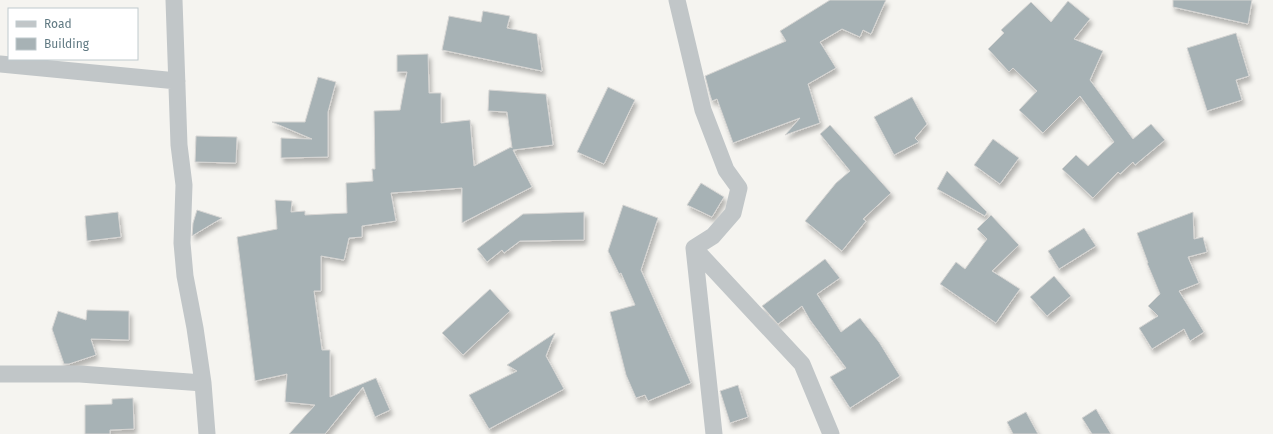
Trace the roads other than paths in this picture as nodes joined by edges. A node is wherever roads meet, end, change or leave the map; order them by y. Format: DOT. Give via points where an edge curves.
graph roads {
  1 [pos="174,0"];
  2 [pos="677,0"];
  3 [pos="0,64"];
  4 [pos="177,81"];
  5 [pos="694,248"];
  6 [pos="0,374"];
  7 [pos="203,383"];
  8 [pos="208,434"];
  9 [pos="714,434"];
  10 [pos="830,434"];
  1 -- 4 [label="street"];
  2 -- 5 [label="street" via="703,110 726,170 739,188 733,213 713,236"];
  3 -- 4 [label="street"];
  4 -- 7 [label="street" via="179,145 184,185 182,243"];
  5 -- 9 [label="street"];
  5 -- 10 [label="street" via="802,364"];
  6 -- 7 [label="street" via="80,374"];
  7 -- 8 [label="street"];
}
